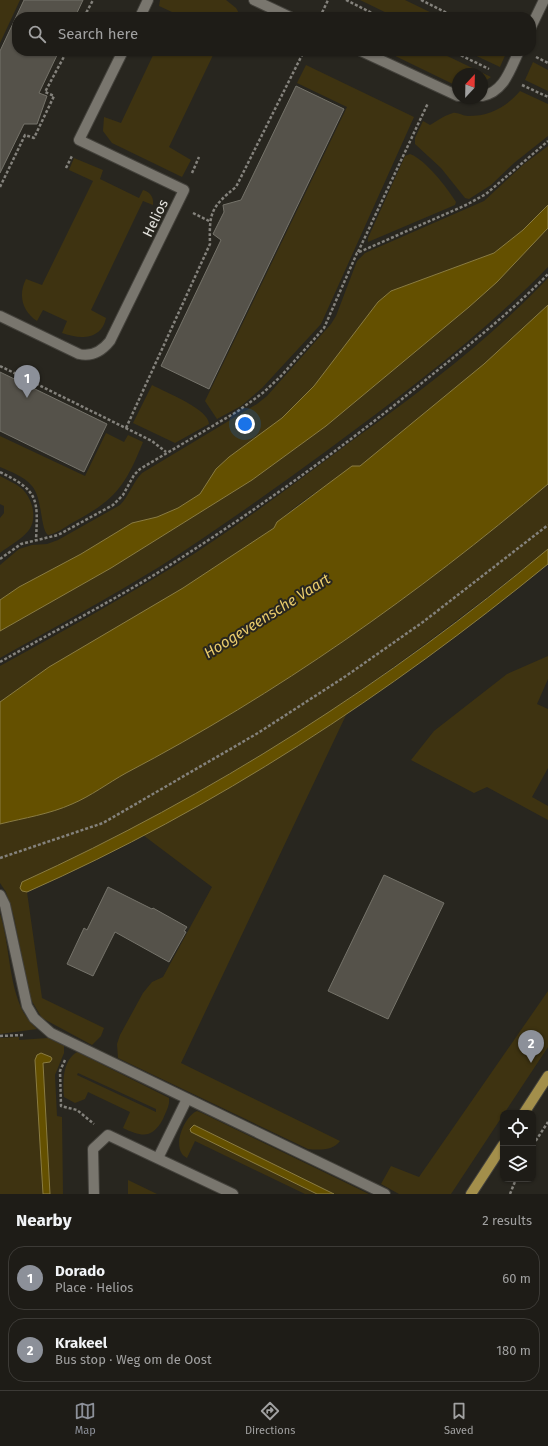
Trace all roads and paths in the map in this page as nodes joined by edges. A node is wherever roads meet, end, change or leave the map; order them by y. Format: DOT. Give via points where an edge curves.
graph roads {
  1 [pos="93,0"];
  2 [pos="148,0"];
  3 [pos="254,0"];
  4 [pos="328,0"];
  5 [pos="346,0"];
  6 [pos="421,0"];
  7 [pos="544,0"];
  8 [pos="87,12"];
  9 [pos="142,12"];
  10 [pos="279,12"];
  11 [pos="322,12"];
  12 [pos="370,12"];
  13 [pos="445,12"];
  14 [pos="536,17"];
  15 [pos="64,56"];
  16 [pos="121,56"];
  17 [pos="302,56"];
  18 [pos="372,56"];
  19 [pos="516,56"];
  20 [pos="436,86"];
  21 [pos="452,93"];
  22 [pos="488,95"];
  23 [pos="548,141"];
  24 [pos="0,187"];
  25 [pos="357,253"];
  26 [pos="548,274"];
  27 [pos="0,316"];
  28 [pos="0,366"];
  29 [pos="126,428"];
  30 [pos="166,452"];
  31 [pos="0,472"];
  32 [pos="548,526"];
  33 [pos="36,540"];
  34 [pos="0,559"];
  35 [pos="0,662"];
  36 [pos="0,858"];
  37 [pos="0,895"];
  38 [pos="74,1043"];
  39 [pos="548,1076"];
  40 [pos="187,1098"];
  41 [pos="526,1110"];
  42 [pos="548,1122"];
  43 [pos="108,1135"];
  44 [pos="536,1140"];
  45 [pos="502,1146"];
  46 [pos="158,1158"];
  47 [pos="515,1182"];
  48 [pos="94,1194"];
  49 [pos="233,1194"];
  50 [pos="385,1194"];
  51 [pos="471,1194"];
  52 [pos="510,1194"];
  1 -- 8 [label="path"];
  2 -- 9 [label="street"];
  3 -- 10 [label="street"];
  4 -- 11 [label="path"];
  5 -- 12 [label="path"];
  6 -- 13 [label="path"];
  7 -- 14 [label="street"];
  15 -- 24 [label="path" via="45,92 54,96 34,138 25,135"];
  16 -- 27 [label="street, Helios" via="79,140 184,190 110,341 104,348 92,355 79,354"];
  17 -- 29 [label="path" via="236,187 218,201 209,221 210,244"];
  18 -- 20 [label="street"];
  19 -- 22 [label="street" via="500,88"];
  20 -- 21 [label="street"];
  20 -- 25 [label="path"];
  23 -- 25 [label="path" via="486,194"];
  25 -- 30 [label="path" via="324,328 281,376 238,411"];
  26 -- 35 [label="path" via="478,338 379,418 306,472 160,571"];
  28 -- 29 [label="path"];
  29 -- 30 [label="path" via="152,441"];
  30 -- 33 [label="path" via="134,475 123,495 113,505 58,535"];
  31 -- 33 [label="path" via="20,482 30,492 37,509"];
  32 -- 36 [label="path" via="423,622 258,733 103,823"];
  33 -- 34 [label="path" via="21,544"];
  37 -- 38 [label="street" via="5,905 27,1006 34,1018 51,1033"];
  38 -- 40 [label="street"];
  38 -- 43 [label="path" via="60,1071 61,1106 77,1110"];
  39 -- 41 [label="main road"];
  40 -- 46 [label="street"];
  40 -- 50 [label="street"];
  42 -- 44 [label="path"];
  43 -- 46 [label="street"];
  43 -- 48 [label="street" via="93,1149"];
  45 -- 51 [label="main road"];
  46 -- 49 [label="street"];
  47 -- 52 [label="path"];
}
